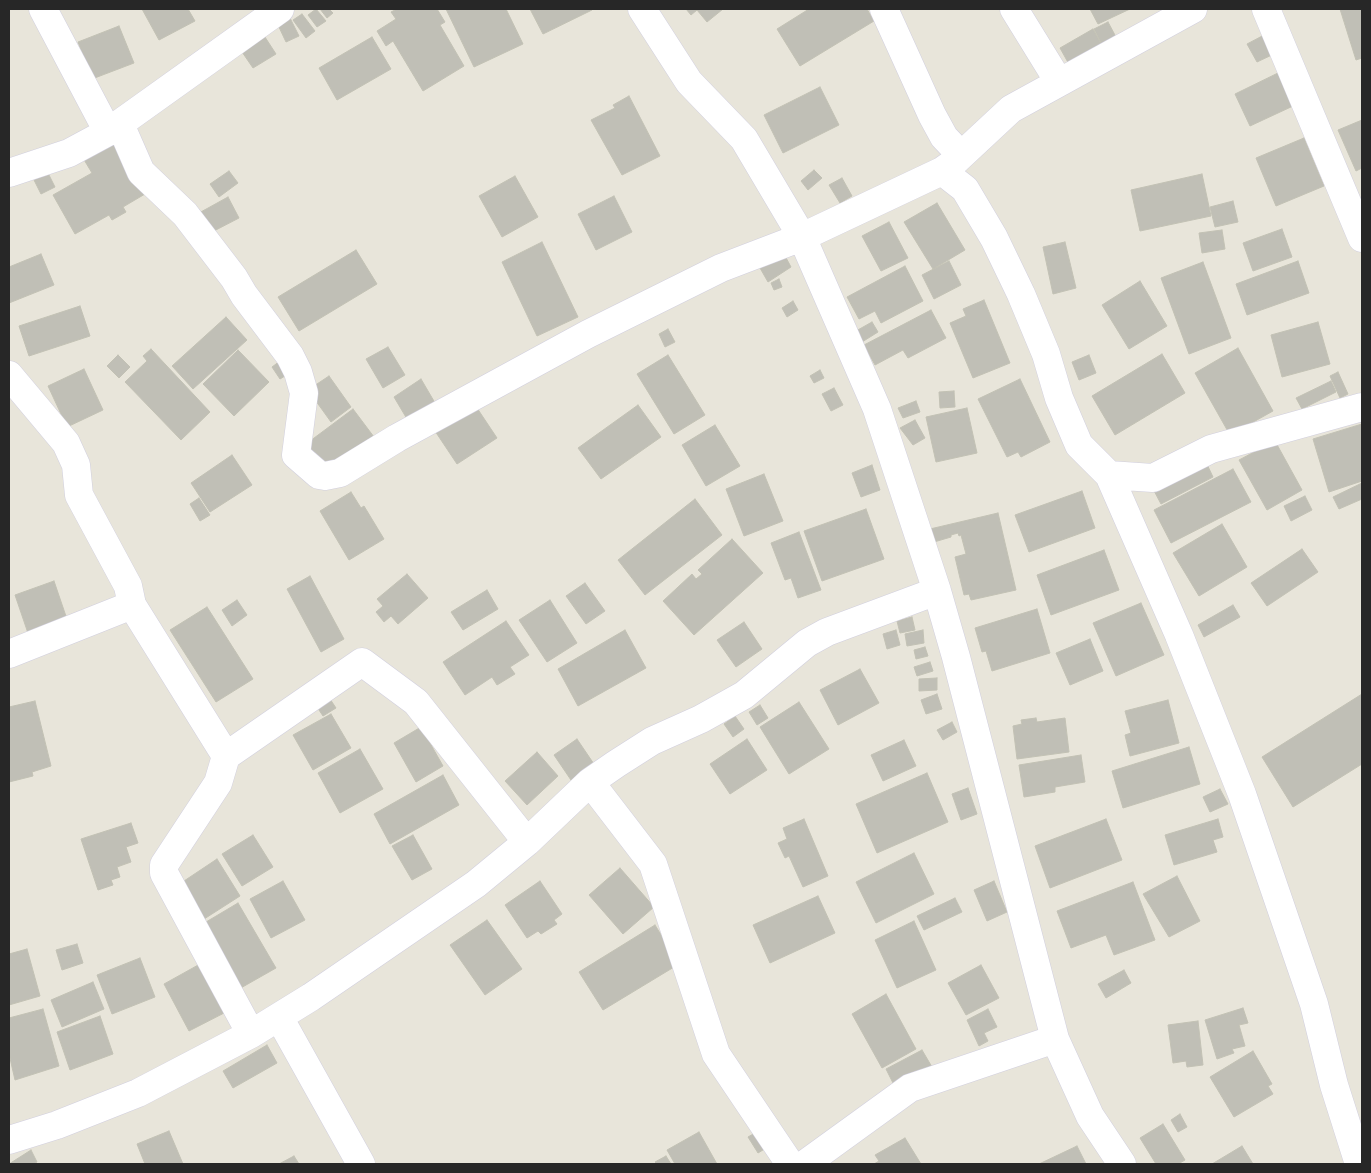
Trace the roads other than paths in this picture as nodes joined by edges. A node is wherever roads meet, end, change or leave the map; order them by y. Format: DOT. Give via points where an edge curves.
graph roads {
  1 [pos="42,9"];
  2 [pos="280,9"];
  3 [pos="642,9"];
  4 [pos="884,9"];
  5 [pos="1014,9"];
  6 [pos="1193,9"];
  7 [pos="1266,9"];
  8 [pos="1059,82"];
  9 [pos="114,128"];
  10 [pos="951,163"];
  11 [pos="9,173"];
  12 [pos="802,237"];
  13 [pos="1362,238"];
  14 [pos="9,375"];
  15 [pos="1361,410"];
  16 [pos="1110,475"];
  17 [pos="937,591"];
  18 [pos="132,605"];
  19 [pos="9,654"];
  20 [pos="226,756"];
  21 [pos="590,782"];
  22 [pos="527,842"];
  23 [pos="279,1017"];
  24 [pos="251,1034"];
  25 [pos="1055,1039"];
  26 [pos="9,1140"];
  27 [pos="361,1164"];
  28 [pos="790,1164"];
  29 [pos="805,1164"];
  30 [pos="1122,1164"];
  31 [pos="1359,1164"];
  1 -- 9 [label="street"];
  2 -- 9 [label="street"];
  3 -- 12 [label="street" via="689,82 744,139"];
  4 -- 10 [label="street" via="944,137"];
  5 -- 8 [label="street"];
  6 -- 8 [label="street"];
  7 -- 13 [label="street"];
  8 -- 10 [label="street" via="1011,109"];
  9 -- 11 [label="street" via="70,153"];
  9 -- 12 [label="street" via="141,172 185,214 290,356 304,393 296,455 318,475 340,473 396,438 588,334 721,268"];
  10 -- 12 [label="street"];
  10 -- 16 [label="street" via="994,238 1021,294 1046,354 1058,398 1080,445"];
  12 -- 17 [label="street" via="877,409"];
  14 -- 18 [label="street" via="66,443 76,464 79,495 128,586"];
  15 -- 16 [label="street" via="1212,449 1153,478"];
  16 -- 31 [label="street" via="1180,635 1242,794 1314,1004 1334,1085"];
  17 -- 21 [label="street" via="827,632 807,643 744,695 652,741"];
  17 -- 25 [label="street"];
  18 -- 19 [label="street"];
  18 -- 20 [label="street"];
  20 -- 22 [label="street" via="362,662 416,702"];
  20 -- 24 [label="street" via="218,783 164,865 164,873"];
  21 -- 22 [label="street"];
  21 -- 28 [label="street" via="652,864 716,1054"];
  22 -- 23 [label="street" via="476,884"];
  23 -- 24 [label="street"];
  23 -- 27 [label="street"];
  24 -- 26 [label="street" via="138,1093 57,1126"];
  25 -- 29 [label="street" via="910,1088"];
  25 -- 30 [label="street" via="1090,1116"];
}
